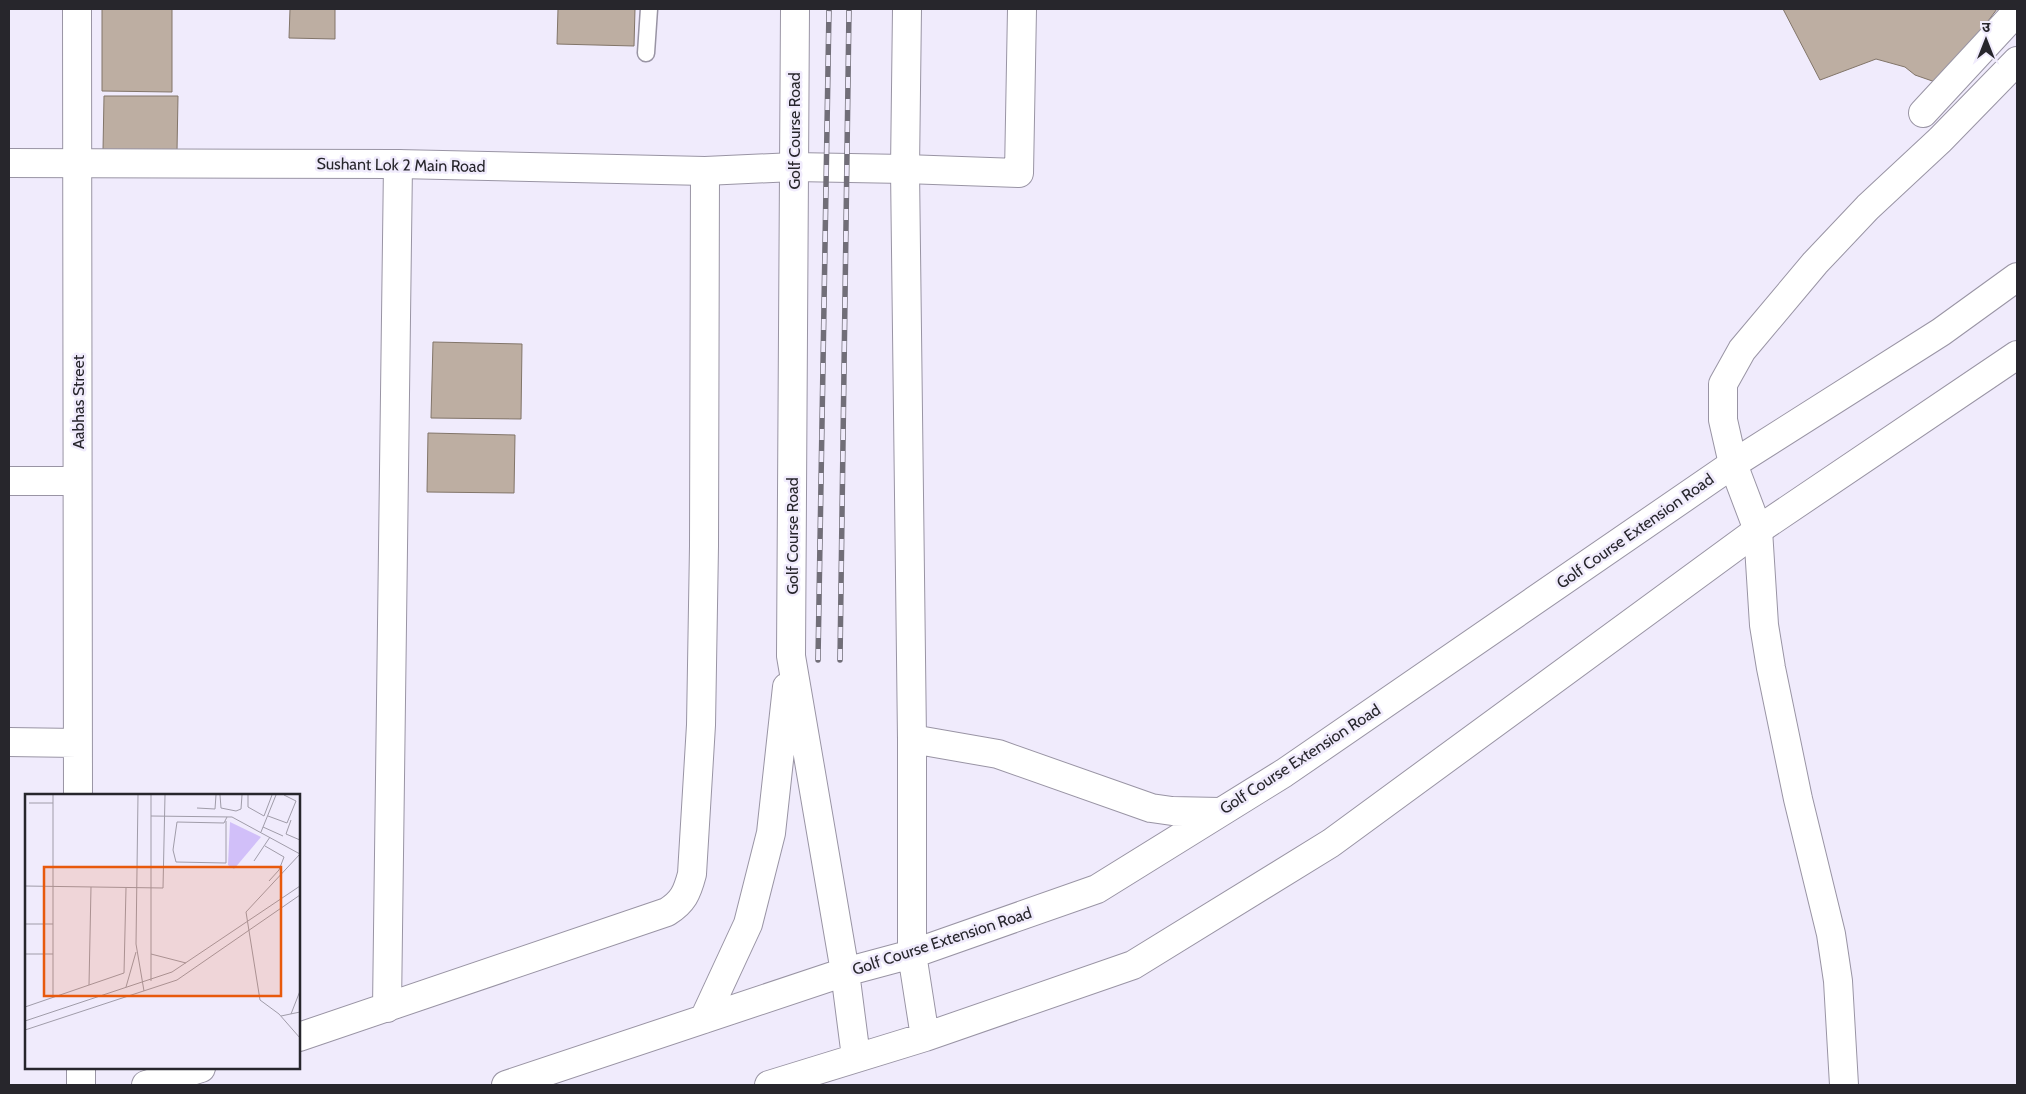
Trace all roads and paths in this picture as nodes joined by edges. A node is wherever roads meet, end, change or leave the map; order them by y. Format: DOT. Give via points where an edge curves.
graph roads {
  1 [pos="77,9"];
  2 [pos="649,9"];
  3 [pos="795,9"];
  4 [pos="907,9"];
  5 [pos="1022,9"];
  6 [pos="2016,9"];
  7 [pos="646,53"];
  8 [pos="2017,60"];
  9 [pos="1923,113"];
  10 [pos="9,162"];
  11 [pos="79,163"];
  12 [pos="398,164"];
  13 [pos="794,167"];
  14 [pos="905,169"];
  15 [pos="705,171"];
  16 [pos="2017,278"];
  17 [pos="2017,355"];
  18 [pos="1733,464"];
  19 [pos="9,481"];
  20 [pos="77,481"];
  21 [pos="1758,530"];
  22 [pos="791,656"];
  23 [pos="912,738"];
  24 [pos="9,742"];
  25 [pos="77,743"];
  26 [pos="78,794"];
  27 [pos="1220,812"];
  28 [pos="912,954"];
  29 [pos="845,972"];
  30 [pos="387,1008"];
  31 [pos="704,1019"];
  32 [pos="300,1036"];
  33 [pos="925,1038"];
  34 [pos="856,1057"];
  35 [pos="80,1069"];
  36 [pos="198,1069"];
  37 [pos="81,1085"];
  38 [pos="146,1085"];
  39 [pos="506,1085"];
  40 [pos="769,1085"];
  41 [pos="1844,1085"];
  1 -- 11 [label="main road, Aabhas Street"];
  2 -- 7 [label="lane"];
  3 -- 13 [label="main road, Golf Course Road"];
  4 -- 14 [label="main road"];
  5 -- 14 [label="main road, Sushant Lok 2 Main Road" via="1019,173"];
  6 -- 9 [label="main road"];
  8 -- 18 [label="main road" via="1815,262 1742,350 1723,384 1723,420"];
  10 -- 11 [label="main road, Sushant Lok 2 Main Road"];
  11 -- 12 [label="main road, Sushant Lok 2 Main Road"];
  11 -- 20 [label="main road, Aabhas Street"];
  12 -- 15 [label="main road, Sushant Lok 2 Main Road"];
  12 -- 30 [label="main road"];
  13 -- 14 [label="main road, Sushant Lok 2 Main Road"];
  13 -- 15 [label="main road, Sushant Lok 2 Main Road"];
  13 -- 22 [label="main road, Golf Course Road"];
  14 -- 23 [label="main road"];
  15 -- 30 [label="main road" via="701,725 692,874 688,892 680,904 666,912"];
  16 -- 18 [label="main road, Golf Course Extension Road" via="1941,332"];
  17 -- 21 [label="main road"];
  18 -- 21 [label="main road"];
  18 -- 27 [label="main road, Golf Course Extension Road" via="1291,768"];
  19 -- 20 [label="main road"];
  20 -- 25 [label="main road, Aabhas Street"];
  21 -- 33 [label="main road" via="1331,843 1133,965"];
  21 -- 41 [label="main road" via="1764,625 1771,668 1831,934 1838,981"];
  22 -- 29 [label="main road, Golf Course Road"];
  22 -- 31 [label="main road" via="771,833 748,924"];
  23 -- 27 [label="main road" via="998,754 1151,808 1172,812"];
  23 -- 28 [label="main road"];
  24 -- 25 [label="main road"];
  25 -- 26 [label="main road, Aabhas Street"];
  27 -- 28 [label="main road, Golf Course Extension Road" via="1096,889"];
  28 -- 29 [label="main road, Golf Course Extension Road"];
  28 -- 33 [label="main road"];
  29 -- 31 [label="main road, Golf Course Extension Road"];
  29 -- 34 [label="main road, Golf Course Road"];
  30 -- 32 [label="main road"];
  31 -- 39 [label="main road, Golf Course Extension Road"];
  33 -- 34 [label="main road"];
  34 -- 40 [label="main road"];
  35 -- 37 [label="main road"];
  36 -- 38 [label="main road"];
}
